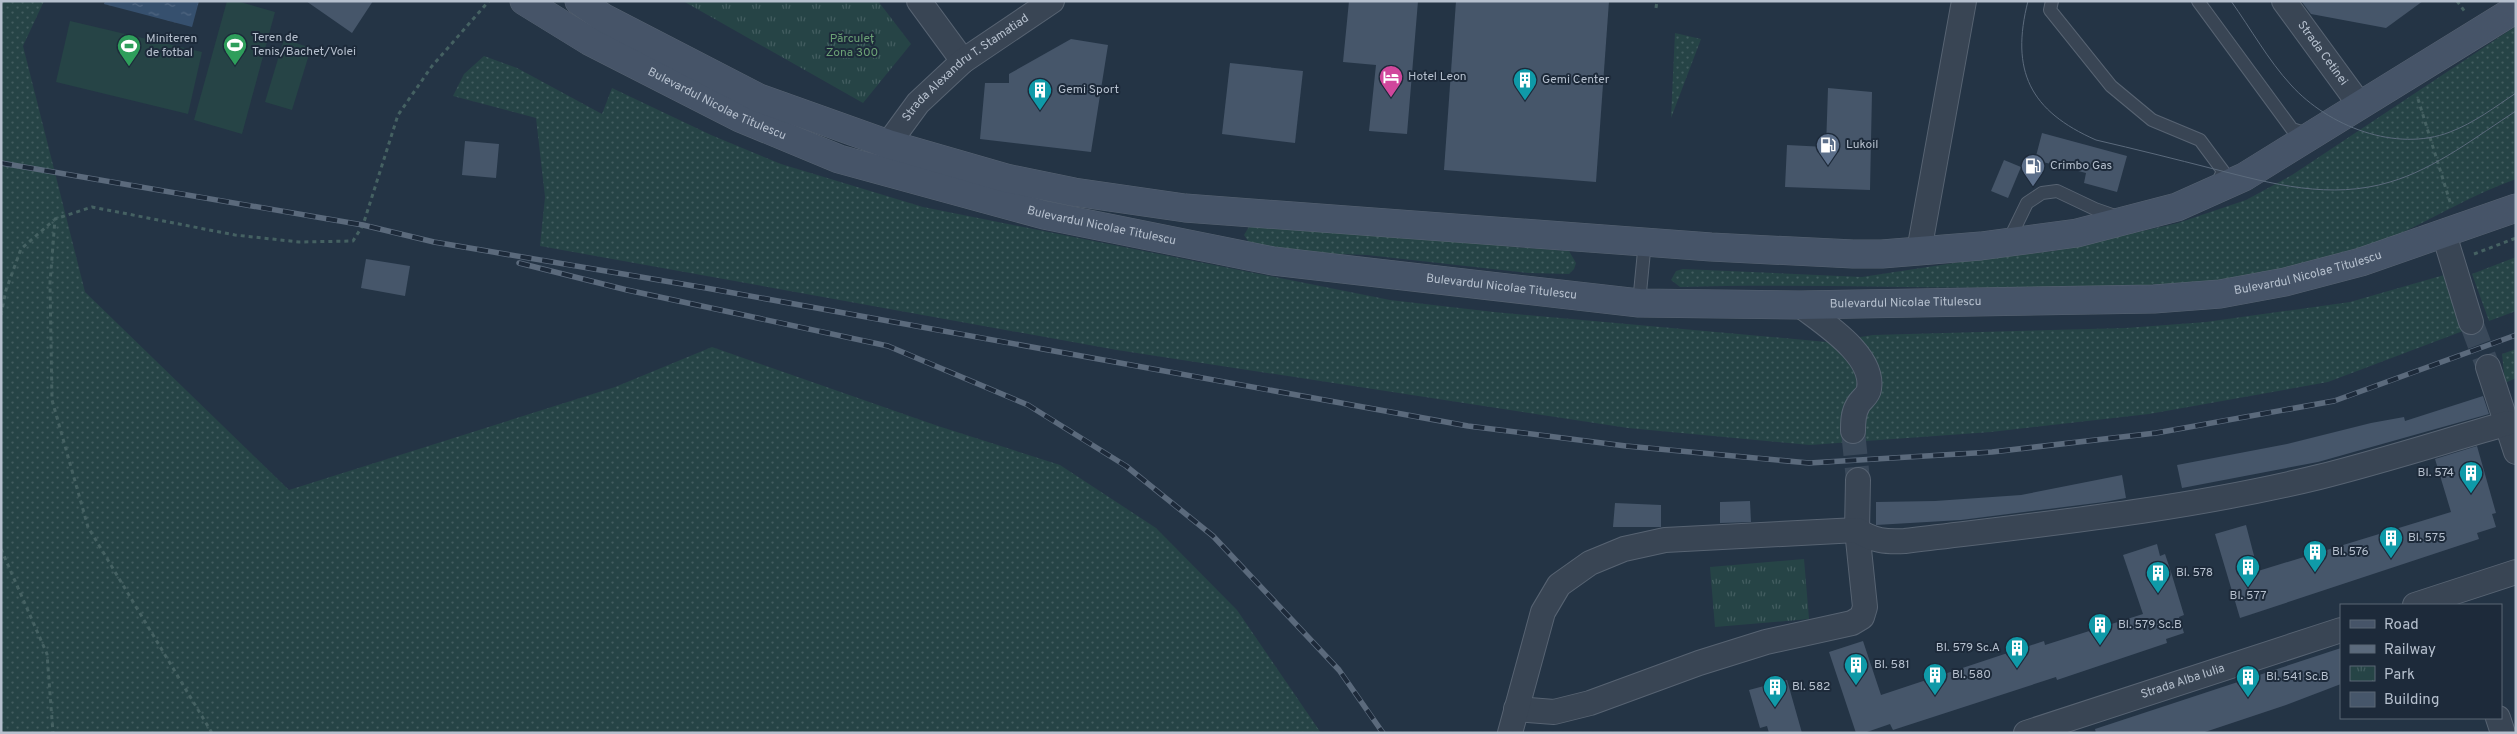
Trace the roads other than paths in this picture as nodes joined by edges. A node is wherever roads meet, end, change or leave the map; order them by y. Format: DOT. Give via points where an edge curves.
graph roads {
  1 [pos="524,1"];
  2 [pos="579,1"];
  3 [pos="919,1"];
  4 [pos="1052,1"];
  5 [pos="1964,1"];
  6 [pos="2052,1"];
  7 [pos="2198,1"];
  8 [pos="2284,1"];
  9 [pos="2516,9"];
  10 [pos="963,61"];
  11 [pos="2360,105"];
  12 [pos="2312,136"];
  13 [pos="888,144"];
  14 [pos="2214,192"];
  15 [pos="2516,208"];
  16 [pos="2130,221"];
  17 [pos="2451,232"];
  18 [pos="1645,241"];
  19 [pos="2008,242"];
  20 [pos="1919,251"];
  21 [pos="1639,303"];
  22 [pos="1800,305"];
  23 [pos="2471,322"];
  24 [pos="2488,367"];
  25 [pos="1853,431"];
  26 [pos="2513,439"];
  27 [pos="1858,480"];
  28 [pos="1857,530"];
  29 [pos="2516,572"];
  30 [pos="2461,598"];
  31 [pos="2422,604"];
  32 [pos="2340,630"];
  33 [pos="1516,708"];
  34 [pos="2498,719"];
  35 [pos="1510,733"];
  36 [pos="2026,733"];
  37 [pos="2503,733"];
  1 -- 21 [label="main road, Bulevardul Nicolae Titulescu" via="590,41 740,118 839,159 1044,215 1273,261"];
  2 -- 13 [label="main road, Bulevardul Nicolae Titulescu" via="604,18 759,98"];
  3 -- 10 [label="street"];
  4 -- 10 [label="street, Strada Alexandru T. Stamatiad"];
  5 -- 20 [label="street"];
  6 -- 14 [label="lane" via="2050,10 2111,86 2152,120 2200,140 2224,171"];
  7 -- 12 [label="lane" via="2292,129"];
  8 -- 11 [label="street, Strada Cetinei"];
  9 -- 11 [label="main road, Bulevardul Nicolae Titulescu"];
  10 -- 13 [label="street, Strada Alexandru T. Stamatiad" via="918,104"];
  11 -- 12 [label="main road, Bulevardul Nicolae Titulescu"];
  12 -- 14 [label="main road, Bulevardul Nicolae Titulescu"];
  13 -- 18 [label="main road, Bulevardul Nicolae Titulescu" via="1006,178 1146,203"];
  14 -- 16 [label="main road, Bulevardul Nicolae Titulescu"];
  15 -- 17 [label="main road, Bulevardul Nicolae Titulescu"];
  16 -- 19 [label="main road, Bulevardul Nicolae Titulescu" via="2077,233"];
  16 -- 19 [label="lane" via="2057,191 2042,193 2027,203"];
  17 -- 22 [label="main road, Bulevardul Nicolae Titulescu" via="2361,262 2285,282 2220,294 2154,299"];
  17 -- 23 [label="street"];
  18 -- 20 [label="main road, Bulevardul Nicolae Titulescu" via="1711,248 1853,254"];
  18 -- 21 [label="lane"];
  19 -- 20 [label="main road, Bulevardul Nicolae Titulescu"];
  21 -- 22 [label="main road, Bulevardul Nicolae Titulescu"];
  22 -- 25 [label="street" via="1850,345 1863,362 1870,386 1858,404"];
  24 -- 26 [label="street"];
  26 -- 28 [label="street" via="2199,501 2079,520 1883,542"];
  27 -- 28 [label="street"];
  28 -- 33 [label="street" via="1665,540 1624,549 1590,563 1559,585 1543,612"];
  28 -- 33 [label="street" via="1865,607 1862,618 1766,642 1590,703 1554,712"];
  29 -- 30 [label="street"];
  30 -- 31 [label="street"];
  32 -- 36 [label="street, Strada Alba Iulia"];
  33 -- 35 [label="street"];
  34 -- 37 [label="street"];
}
